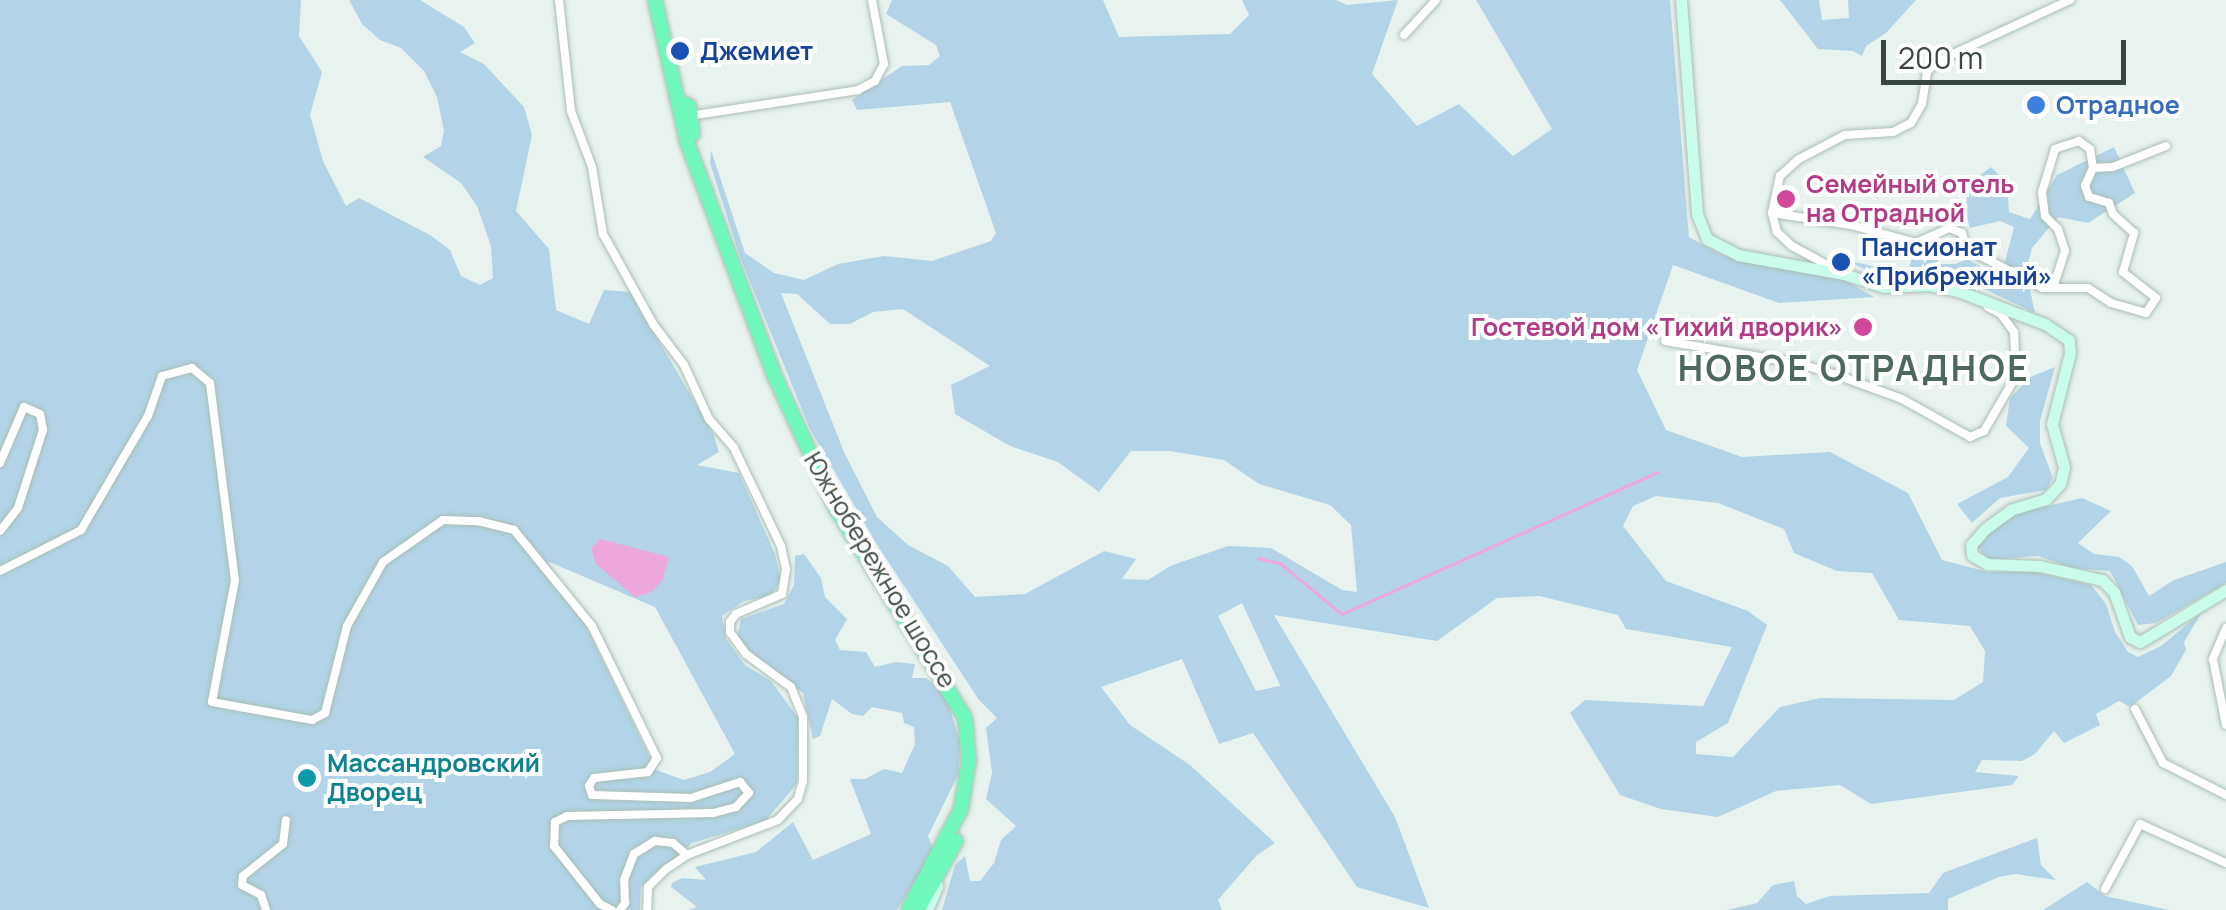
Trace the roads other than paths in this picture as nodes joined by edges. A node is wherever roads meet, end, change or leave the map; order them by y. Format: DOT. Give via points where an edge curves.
graph roads {
  1 [pos="559,0"];
  2 [pos="658,0"];
  3 [pos="872,0"];
  4 [pos="1436,0"];
  5 [pos="1682,0"];
  6 [pos="2070,0"];
  7 [pos="1404,35"];
  8 [pos="673,88"];
  9 [pos="687,113"];
  10 [pos="690,138"];
  11 [pos="2166,146"];
  12 [pos="2094,168"];
  13 [pos="1772,213"];
  14 [pos="1844,274"];
  15 [pos="2054,285"];
  16 [pos="1958,290"];
  17 [pos="1664,341"];
  18 [pos="0,463"];
  19 [pos="0,531"];
  20 [pos="0,572"];
  21 [pos="2226,590"];
  22 [pos="2226,628"];
  23 [pos="2135,709"];
  24 [pos="2226,725"];
  25 [pos="2226,795"];
  26 [pos="286,820"];
  27 [pos="687,855"];
  28 [pos="949,856"];
  29 [pos="2226,863"];
  30 [pos="2105,889"];
  31 [pos="266,910"];
  32 [pos="616,910"];
  33 [pos="647,910"];
  34 [pos="908,910"];
  35 [pos="917,910"];
  36 [pos="927,910"];
  1 -- 27 [label="street" via="572,111 592,167 603,234 709,419 734,448 786,568 778,599 736,614 730,632 798,698 802,790 778,820"];
  2 -- 8 [label="highway, Южнобережное шоссе"];
  2 -- 9 [label="highway, Южнобережное шоссе"];
  3 -- 9 [label="street" via="884,64 875,81 858,90"];
  4 -- 7 [label="street"];
  5 -- 14 [label="main road" via="1697,214 1706,240 1738,255"];
  6 -- 13 [label="street" via="1936,62 1912,123 1892,132 1845,134 1799,159 1780,176"];
  8 -- 9 [label="highway"];
  8 -- 10 [label="highway, Южнобережное шоссе"];
  9 -- 10 [label="highway, Южнобережное шоссе"];
  10 -- 28 [label="highway, Южнобережное шоссе" via="807,435 971,716 977,746 973,792"];
  10 -- 34 [label="highway, Южнобережное шоссе" via="743,299 806,450 965,718 969,760 961,809"];
  11 -- 12 [label="street"];
  12 -- 15 [label="street" via="2090,149 2078,141 2054,149 2049,161 2045,216 2065,251"];
  12 -- 15 [label="street" via="2085,186 2090,197 2109,202 2134,233 2124,276 2150,290 2156,302 2138,314 2088,288"];
  13 -- 14 [label="street" via="1783,240"];
  13 -- 15 [label="street" via="1916,243 1950,228 1975,253 2044,288"];
  14 -- 16 [label="main road" via="1884,287"];
  16 -- 17 [label="street" via="2010,323 2018,356 2014,383 1984,431 1970,437 1902,399 1834,374"];
  16 -- 21 [label="main road" via="2064,333 2071,347 2052,424 2064,467 2060,484 2046,500 2011,510 1985,529 1971,545 1972,556 1987,564 2040,566 2102,580 2114,592 2130,637 2140,642"];
  18 -- 19 [label="street" via="24,408 40,414 42,430 18,508"];
  20 -- 32 [label="street" via="81,530 148,416 162,376 192,368 210,384 235,580 212,702 312,720 325,713 347,626 383,562 443,520 514,530 592,626 657,758 648,772 594,778 592,794 691,798 740,782 750,793 736,807 713,813 568,816 554,822 554,846 600,904"];
  22 -- 24 [label="street" via="2213,659"];
  23 -- 25 [label="street" via="2164,763"];
  26 -- 31 [label="street" via="283,844 243,876 242,886 261,896"];
  27 -- 32 [label="street" via="673,842 654,841 634,854 624,880 625,903"];
  27 -- 33 [label="street" via="648,888"];
  28 -- 35 [label="highway, Южнобережное шоссе"];
  28 -- 36 [label="main road"];
  29 -- 30 [label="street" via="2140,824"];
}
